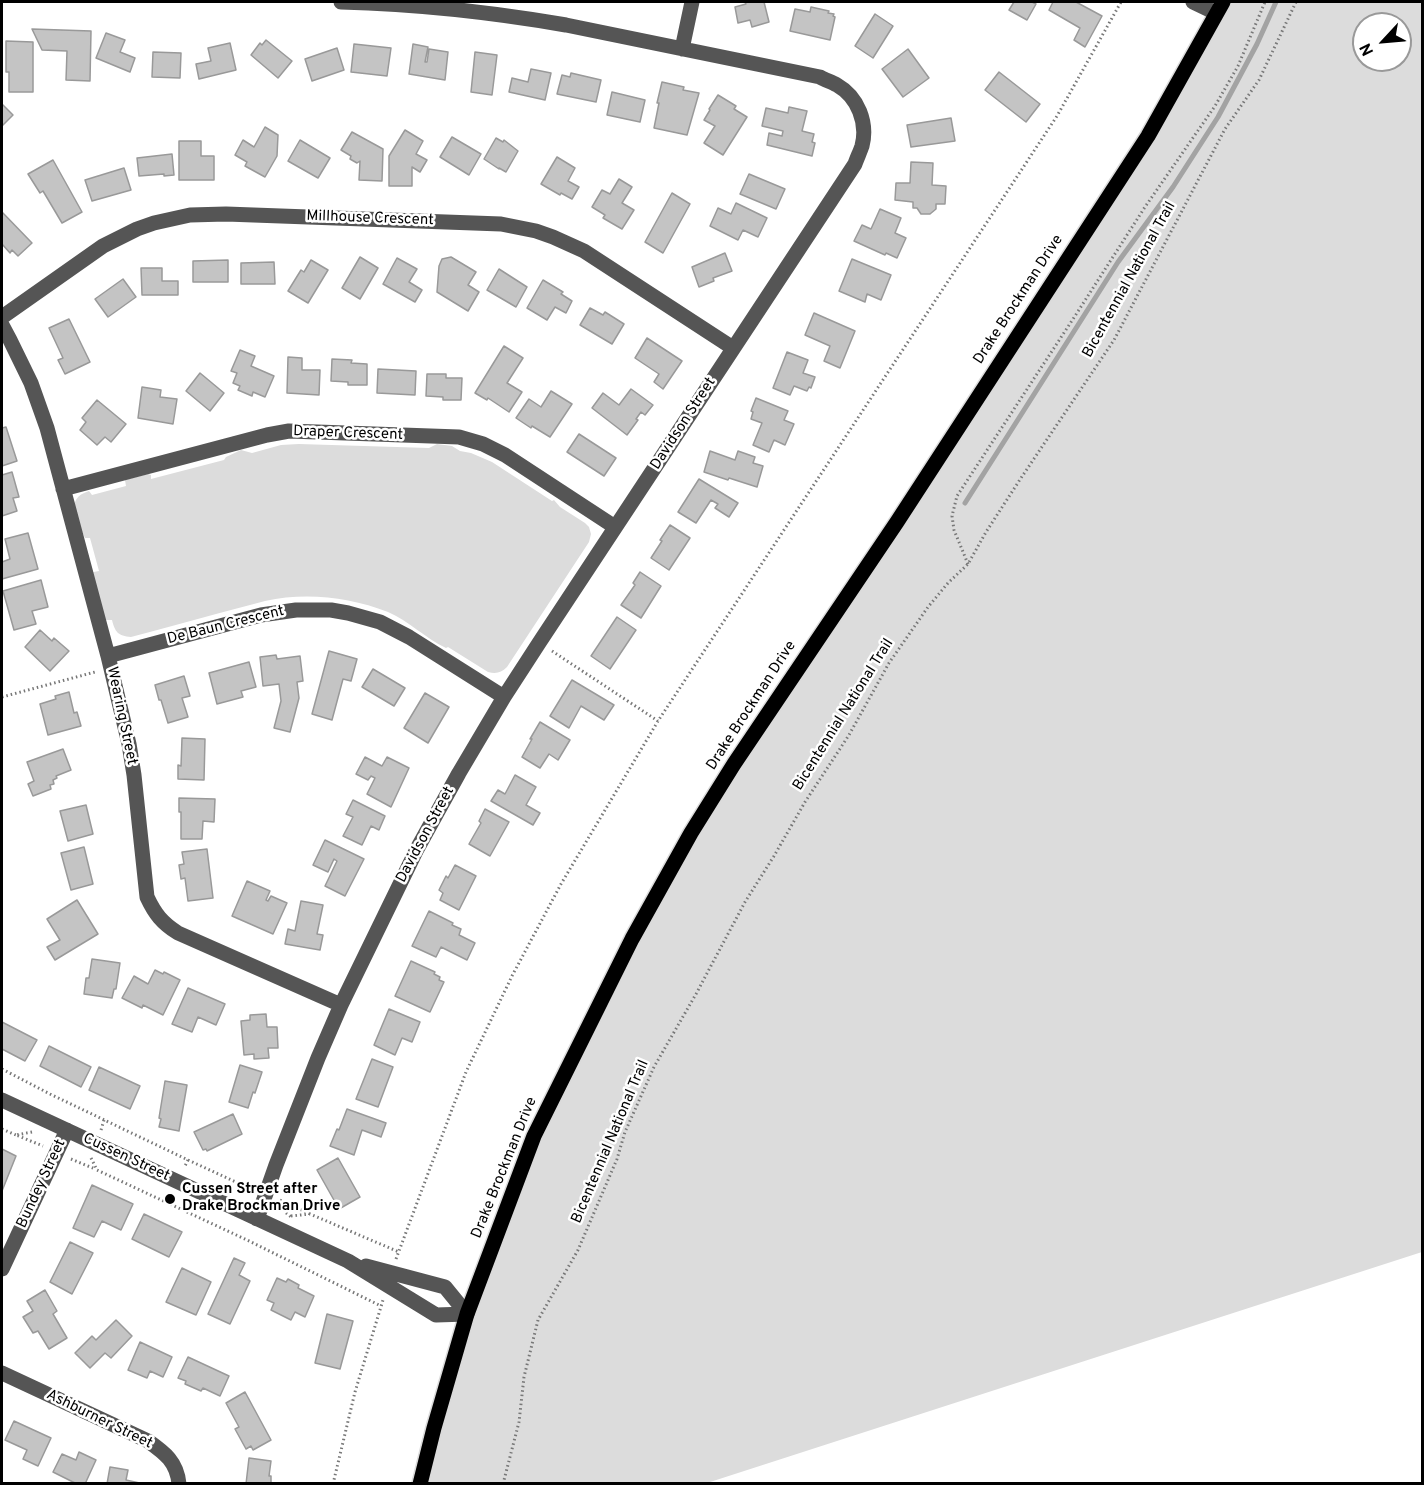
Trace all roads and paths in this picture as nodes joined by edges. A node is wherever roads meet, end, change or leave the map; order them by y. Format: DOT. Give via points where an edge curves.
graph roads {
  1 [pos="341,2"];
  2 [pos="692,2"];
  3 [pos="1121,2"];
  4 [pos="1193,2"];
  5 [pos="1265,2"];
  6 [pos="1296,2"];
  7 [pos="1220,7"];
  8 [pos="682,49"];
  9 [pos="2,317"];
  10 [pos="2,325"];
  11 [pos="733,348"];
  12 [pos="63,489"];
  13 [pos="615,527"];
  14 [pos="968,564"];
  15 [pos="539,643"];
  16 [pos="109,662"];
  17 [pos="2,697"];
  18 [pos="504,697"];
  19 [pos="658,721"];
  20 [pos="340,1005"];
  21 [pos="2,1069"];
  22 [pos="2,1100"];
  23 [pos="2,1129"];
  24 [pos="67,1130"];
  25 [pos="16,1135"];
  26 [pos="79,1156"];
  27 [pos="88,1157"];
  28 [pos="188,1160"];
  29 [pos="97,1170"];
  30 [pos="178,1182"];
  31 [pos="235,1182"];
  32 [pos="310,1214"];
  33 [pos="257,1219"];
  34 [pos="348,1262"];
  35 [pos="2,1269"];
  36 [pos="467,1314"];
  37 [pos="2,1373"];
  38 [pos="179,1484"];
  39 [pos="333,1484"];
  40 [pos="420,1484"];
  41 [pos="502,1484"];
  1 -- 8 [label="street, Davidson Street" via="524,18"];
  2 -- 8 [label="street"];
  3 -- 19 [label="path" via="1057,116"];
  4 -- 7 [label="street"];
  5 -- 14 [label="path" via="1238,66 1215,106 957,496 952,516 954,530"];
  6 -- 14 [label="path, Bicentennial National Trail" via="1259,80 1225,129 1114,340"];
  7 -- 36 [label="main road, Drake Brockman Drive" via="1148,136 691,833 632,939 534,1136"];
  8 -- 11 [label="street, Davidson Street" via="820,77 853,98 864,124 855,164"];
  9 -- 11 [label="street, Millhouse Crescent" via="103,246 137,229 190,215 501,224 536,231 584,251"];
  10 -- 12 [label="street, Wearing Street" via="31,383"];
  11 -- 13 [label="street, Davidson Street"];
  12 -- 13 [label="street, Draper Crescent" via="289,431 459,437 505,455"];
  12 -- 16 [label="street, Wearing Street"];
  13 -- 15 [label="street, Davidson Street"];
  14 -- 41 [label="path, Bicentennial National Trail" via="927,607 889,663 745,902 654,1067 578,1250 538,1320 524,1377 519,1422"];
  15 -- 18 [label="street, Davidson Street"];
  15 -- 19 [label="path"];
  16 -- 17 [label="path"];
  16 -- 18 [label="street, De Baun Crescent" via="261,615 331,610 380,622"];
  16 -- 20 [label="street, Wearing Street" via="129,744 147,897 155,914 178,933"];
  18 -- 20 [label="street, Davidson Street" via="417,849"];
  19 -- 32 [label="path" via="561,884 512,976 466,1072 399,1252"];
  20 -- 33 [label="street, Davidson Street"];
  21 -- 28 [label="path"];
  22 -- 24 [label="street, Cussen Street"];
  23 -- 25 [label="path"];
  24 -- 30 [label="street, Cussen Street"];
  24 -- 35 [label="street, Bundey Street"];
  25 -- 25 [label="path" via="32,1132 43,1146"];
  26 -- 29 [label="path" via="71,1159"];
  27 -- 29 [label="path"];
  28 -- 30 [label="path"];
  28 -- 31 [label="path"];
  29 -- 39 [label="path" via="381,1306"];
  30 -- 33 [label="street, Cussen Street"];
  31 -- 31 [label="path" via="252,1189 234,1192"];
  32 -- 32 [label="path" via="279,1200 291,1217"];
  33 -- 34 [label="street, Cussen Street"];
  34 -- 36 [label="street, Cussen Street" via="436,1316"];
  34 -- 36 [label="street, Cussen Street" via="445,1287"];
  36 -- 40 [label="main road, Drake Brockman Drive"];
  37 -- 38 [label="street, Ashburner Street" via="148,1441 170,1459"];
}
